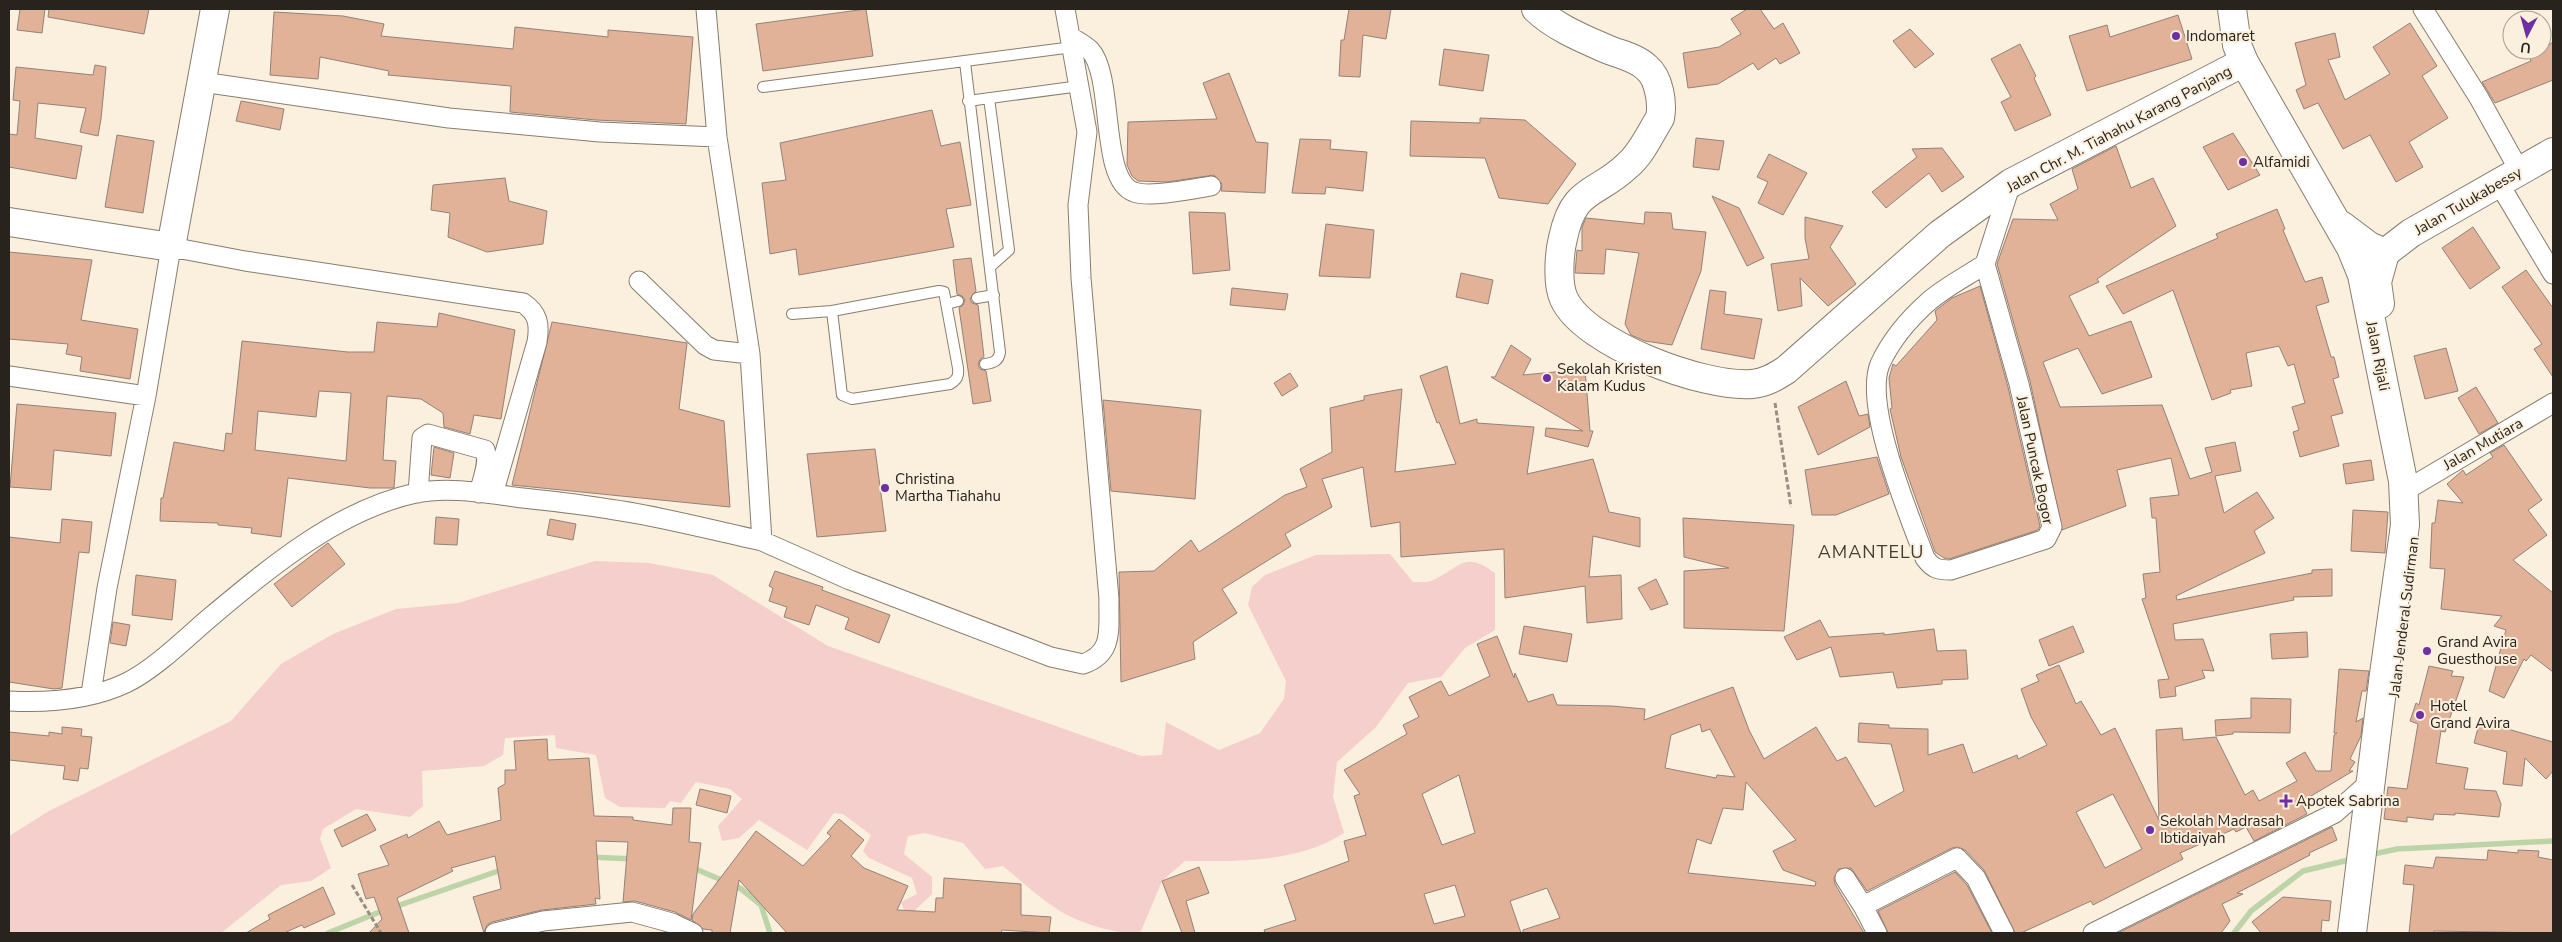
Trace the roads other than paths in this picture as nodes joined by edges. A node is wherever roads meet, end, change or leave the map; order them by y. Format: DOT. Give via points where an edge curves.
graph roads {
  1 [pos="215,9"];
  2 [pos="706,9"];
  3 [pos="1065,9"];
  4 [pos="1536,9"];
  5 [pos="2232,9"];
  6 [pos="2423,9"];
  7 [pos="1072,42"];
  8 [pos="965,62"];
  9 [pos="2244,62"];
  10 [pos="202,82"];
  11 [pos="1080,86"];
  12 [pos="762,87"];
  13 [pos="989,98"];
  14 [pos="968,101"];
  15 [pos="717,137"];
  16 [pos="2553,152"];
  17 [pos="2509,176"];
  18 [pos="2011,183"];
  19 [pos="1210,186"];
  20 [pos="2336,221"];
  21 [pos="9,222"];
  22 [pos="171,247"];
  23 [pos="2385,254"];
  24 [pos="1985,264"];
  25 [pos="991,266"];
  26 [pos="2553,274"];
  27 [pos="638,281"];
  28 [pos="994,295"];
  29 [pos="977,298"];
  30 [pos="958,302"];
  31 [pos="947,304"];
  32 [pos="832,311"];
  33 [pos="792,314"];
  34 [pos="750,354"];
  35 [pos="985,364"];
  36 [pos="9,376"];
  37 [pos="146,396"];
  38 [pos="2553,403"];
  39 [pos="2413,486"];
  40 [pos="418,493"];
  41 [pos="486,494"];
  42 [pos="762,540"];
  43 [pos="91,694"];
  44 [pos="9,701"];
  45 [pos="2377,733"];
  46 [pos="2371,781"];
  47 [pos="2370,828"];
  48 [pos="1845,878"];
  49 [pos="1863,906"];
  50 [pos="2357,930"];
  51 [pos="495,933"];
  52 [pos="693,933"];
  53 [pos="1877,933"];
  54 [pos="2004,933"];
  55 [pos="2093,933"];
  1 -- 10 [label="main road"];
  2 -- 15 [label="street"];
  3 -- 7 [label="street"];
  4 -- 18 [label="main road, Jalan Chr. M. Tiahahu Karang Panjang" via="1561,28 1636,60 1649,69 1659,94 1660,118 1630,163 1574,206 1562,241 1563,297 1578,318 1606,341 1654,363 1743,384 1771,380 1940,234"];
  5 -- 9 [label="main road, Jalan Rijali" via="2237,46"];
  6 -- 17 [label="street" via="2479,98"];
  7 -- 8 [label="lane"];
  7 -- 11 [label="street"];
  7 -- 19 [label="street" via="1090,50 1100,71 1113,156 1120,180 1134,192 1160,193"];
  8 -- 12 [label="lane"];
  8 -- 14 [label="lane"];
  9 -- 18 [label="main road, Jalan Chr. M. Tiahahu Karang Panjang"];
  9 -- 20 [label="main road, Jalan Rijali"];
  10 -- 15 [label="street" via="450,118 600,132"];
  10 -- 22 [label="main road"];
  11 -- 13 [label="lane"];
  11 -- 42 [label="street" via="1087,132 1078,205 1081,278 1108,599 1108,644 1101,655 1082,664 1071,664 850,580"];
  13 -- 14 [label="lane"];
  13 -- 25 [label="lane" via="1009,250"];
  14 -- 25 [label="lane"];
  15 -- 34 [label="street"];
  16 -- 17 [label="main road, Jalan Tulukabessy"];
  17 -- 23 [label="main road, Jalan Tulukabessy" via="2411,233"];
  17 -- 26 [label="street"];
  18 -- 24 [label="street"];
  20 -- 23 [label="main road" via="2356,238"];
  20 -- 45 [label="main road, Jalan Rijali" via="2362,275 2403,481 2405,525"];
  21 -- 22 [label="main road"];
  22 -- 37 [label="street"];
  22 -- 41 [label="street" via="523,303 532,308 539,328 536,342"];
  23 -- 39 [label="main road, Jalan Jenderal Sudirman" via="2377,282 2380,307 2390,382"];
  24 -- 24 [label="street, Jalan Puncak Bogor" via="2019,384 2052,526 2046,539 1952,570 1938,570 1924,558 1891,464 1877,403 1880,366 1897,334 1929,301"];
  25 -- 28 [label="lane"];
  27 -- 34 [label="street" via="705,345 714,350"];
  28 -- 29 [label="lane"];
  28 -- 35 [label="lane" via="1000,357 994,363"];
  30 -- 31 [label="lane"];
  31 -- 32 [label="lane" via="944,292 939,291"];
  31 -- 32 [label="lane" via="963,368 959,375 950,384 852,399 842,395"];
  32 -- 33 [label="lane"];
  34 -- 42 [label="street"];
  36 -- 37 [label="street"];
  37 -- 43 [label="street" via="107,588"];
  38 -- 39 [label="street, Jalan Mutiara"];
  39 -- 47 [label="main road, Jalan Jenderal Sudirman" via="2415,534"];
  40 -- 41 [label="street" via="444,490"];
  40 -- 41 [label="street" via="422,438 428,434 485,450"];
  40 -- 43 [label="street" via="341,520 245,588 126,683"];
  41 -- 42 [label="street" via="610,509"];
  43 -- 44 [label="street" via="44,703"];
  45 -- 46 [label="main road, Jalan Jenderal Sudirman"];
  46 -- 47 [label="main road, Jalan Jenderal Sudirman"];
  46 -- 55 [label="street" via="2335,813"];
  47 -- 50 [label="main road, Jalan Jenderal Sudirman"];
  48 -- 49 [label="street"];
  49 -- 53 [label="street"];
  49 -- 54 [label="street" via="1957,858 1976,878"];
  51 -- 52 [label="street" via="543,922 632,912 672,923"];
}
